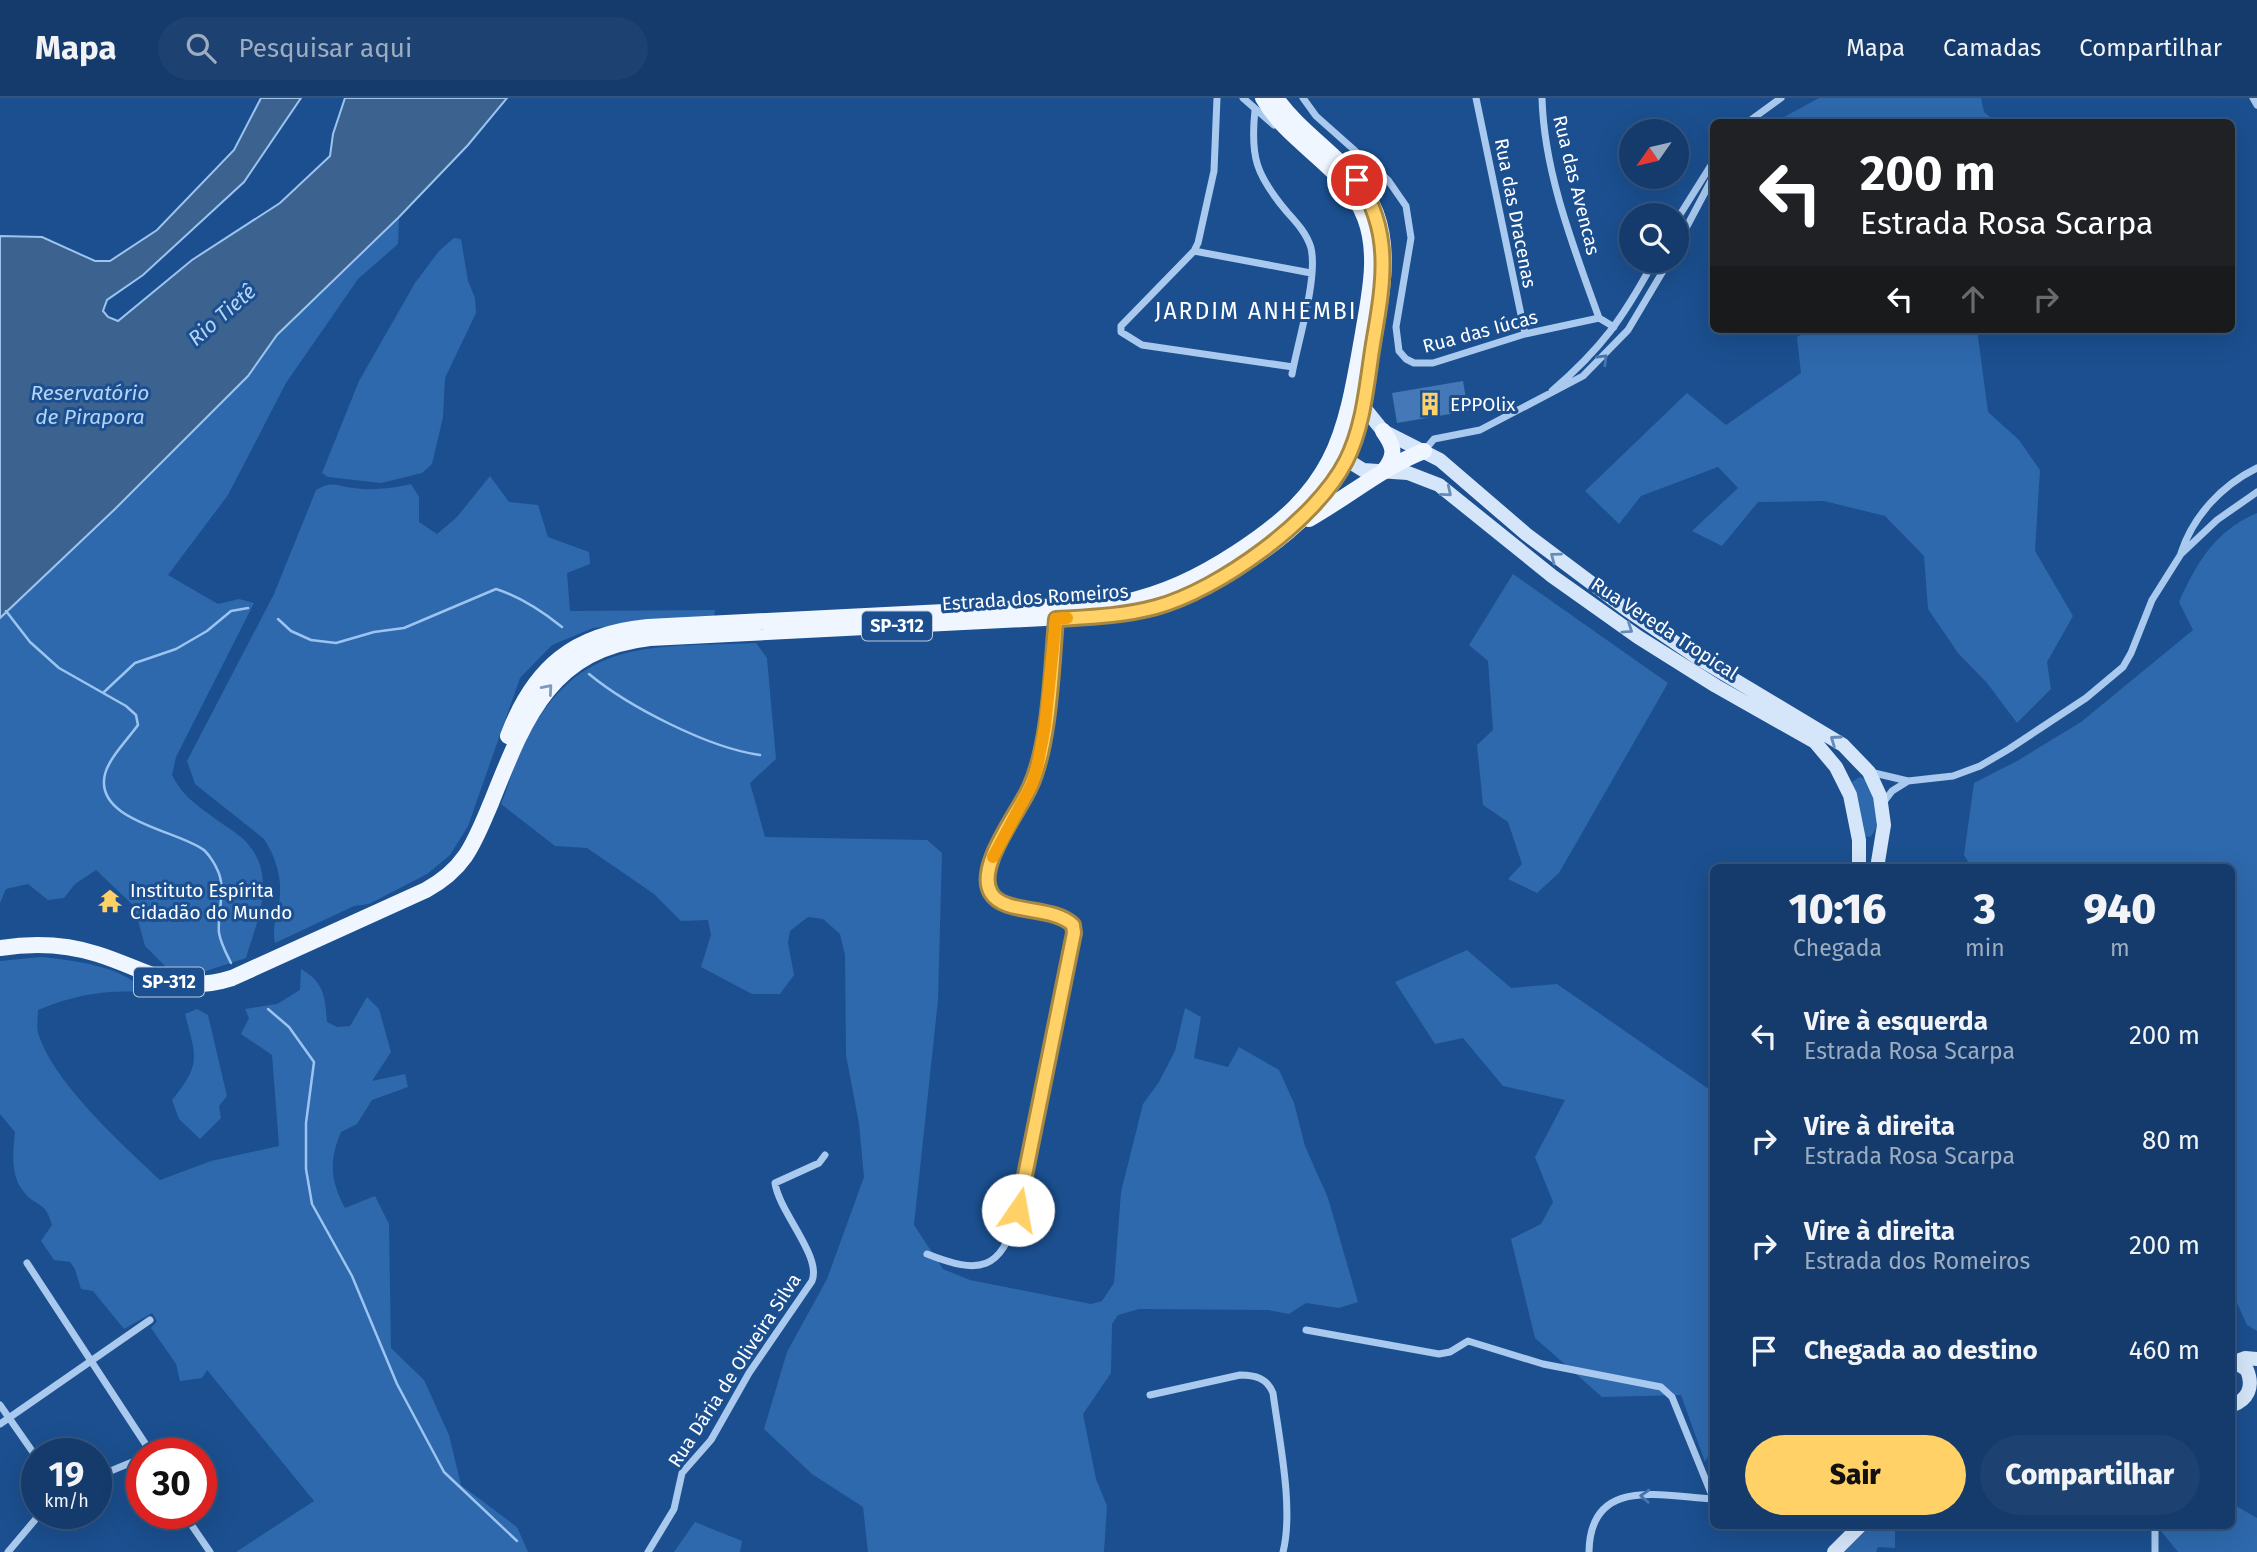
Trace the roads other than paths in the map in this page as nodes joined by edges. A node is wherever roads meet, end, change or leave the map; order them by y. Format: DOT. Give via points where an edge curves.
graph roads {
  1 [pos="1217,98"];
  2 [pos="1243,98"];
  3 [pos="1276,98"];
  4 [pos="1303,98"];
  5 [pos="1476,98"];
  6 [pos="1542,98"];
  7 [pos="1780,98"];
  8 [pos="2253,98"];
  9 [pos="1259,104"];
  10 [pos="2257,105"];
  11 [pos="1752,119"];
  12 [pos="1710,167"];
  13 [pos="1710,183"];
  14 [pos="1687,203"];
  15 [pos="1689,222"];
  16 [pos="1194,251"];
  17 [pos="1311,272"];
  18 [pos="1647,273"];
  19 [pos="1662,273"];
  20 [pos="1636,294"];
  21 [pos="1646,299"];
  22 [pos="1599,318"];
  23 [pos="1614,327"];
  24 [pos="1525,334"];
  25 [pos="1546,396"];
  26 [pos="1356,407"];
  27 [pos="1383,431"];
  28 [pos="1424,451"];
  29 [pos="1347,460"];
  30 [pos="2257,468"];
  31 [pos="1383,471"];
  32 [pos="2257,492"];
  33 [pos="1286,533"];
  34 [pos="2181,554"];
  35 [pos="1056,619"];
  36 [pos="1869,772"];
  37 [pos="1842,777"];
  38 [pos="1908,781"];
  39 [pos="1882,806"];
  40 [pos="486,816"];
  41 [pos="1858,840"];
  42 [pos="1881,843"];
  43 [pos="1860,864"];
  44 [pos="1878,864"];
  45 [pos="0,948"];
  46 [pos="825,1155"];
  47 [pos="927,1254"];
  48 [pos="27,1263"];
  49 [pos="150,1320"];
  50 [pos="1306,1330"];
  51 [pos="2257,1359"];
  52 [pos="2235,1360"];
  53 [pos="91,1361"];
  54 [pos="2235,1361"];
  55 [pos="2253,1390"];
  56 [pos="1150,1395"];
  57 [pos="2235,1404"];
  58 [pos="0,1405"];
  59 [pos="9,1418"];
  60 [pos="0,1424"];
  61 [pos="23,1438"];
  62 [pos="142,1438"];
  63 [pos="1710,1491"];
  64 [pos="1710,1498"];
  65 [pos="27,1529"];
  66 [pos="194,1529"];
  67 [pos="1857,1529"];
  68 [pos="2155,1529"];
  69 [pos="8,1552"];
  70 [pos="210,1552"];
  71 [pos="648,1552"];
  72 [pos="1283,1552"];
  73 [pos="1589,1552"];
  74 [pos="1835,1552"];
  75 [pos="2155,1552"];
  1 -- 16 [label="street" via="1214,171"];
  2 -- 9 [label="street"];
  3 -- 26 [label="main road, Estrada dos Romeiros / SP-312" via="1293,121 1357,180 1380,227 1383,282"];
  4 -- 24 [label="street, Rua das Iúcas" via="1316,116 1388,180 1406,206 1411,239 1396,327 1399,351 1406,359 1433,363"];
  5 -- 24 [label="street, Rua das Dracenas"];
  6 -- 22 [label="street, Rua das Avencas" via="1547,142 1569,235"];
  7 -- 11 [label="street"];
  8 -- 10 [label="street"];
  9 -- 17 [label="street" via="1252,141 1254,158 1309,241"];
  9 -- 26 [label="main road, Estrada dos Romeiros / SP-312" via="1348,187 1366,218 1371,241 1369,296"];
  12 -- 14 [label="street"];
  13 -- 15 [label="street"];
  16 -- 17 [label="street"];
  16 -- 17 [label="street" via="1121,326 1121,332 1142,345 1292,371"];
  18 -- 20 [label="street"];
  19 -- 21 [label="street"];
  20 -- 21 [label="street"];
  20 -- 23 [label="street"];
  25 -- 21 [label="street, one-way" via="1595,366 1628,330"];
  22 -- 23 [label="street"];
  22 -- 24 [label="street, Rua das Iúcas"];
  23 -- 25 [label="street" via="1589,359"];
  25 -- 28 [label="street" via="1480,430 1434,439"];
  26 -- 27 [label="street"];
  26 -- 29 [label="main road, Estrada dos Romeiros / SP-312" via="1358,429"];
  26 -- 40 [label="main road, Estrada dos Romeiros / SP-312" via="1327,466 1287,516 1212,569 1155,595 1107,604 639,628 584,642 549,666 522,704 499,762"];
  27 -- 28 [label="street, Rua Vereda Tropical"];
  27 -- 31 [label="main road" via="1393,452"];
  28 -- 31 [label="main road"];
  36 -- 28 [label="street, Rua Vereda Tropical, one-way" via="1835,739 1709,665 1615,601"];
  29 -- 31 [label="street, Rua Vereda Tropical" via="1363,470"];
  29 -- 33 [label="main road, Estrada dos Romeiros / SP-312" via="1324,496"];
  30 -- 34 [label="street" via="2202,512"];
  31 -- 33 [label="main road"];
  31 -- 37 [label="street, Rua Vereda Tropical, one-way" via="1408,473 1439,485 1552,576 1639,637 1815,742"];
  32 -- 34 [label="street" via="2217,520"];
  33 -- 35 [label="main road, Estrada dos Romeiros / SP-312" via="1217,579 1171,602 1122,614"];
  34 -- 38 [label="street" via="2152,600 2131,653 2112,679 1980,766 1935,780"];
  40 -- 35 [label="main road, Estrada dos Romeiros / SP-312, one-way" via="540,698 574,664 604,648 650,638"];
  35 -- 47 [label="street" via="1037,768 986,878 990,892 1002,903 1069,921 1074,933 1071,956 1007,1244 984,1265"];
  36 -- 37 [label="street"];
  36 -- 38 [label="street"];
  36 -- 39 [label="street, Rua Vereda Tropical"];
  37 -- 41 [label="street, Rua Vereda Tropical"];
  38 -- 39 [label="street" via="1892,791"];
  39 -- 42 [label="street, Rua Vereda Tropical"];
  40 -- 45 [label="main road, Estrada dos Romeiros / SP-312" via="465,859 440,882 218,982 176,984 98,954 60,946"];
  41 -- 42 [label="street" via="1870,846"];
  41 -- 43 [label="street, Rua Vereda Tropical"];
  42 -- 44 [label="street, Rua Vereda Tropical"];
  46 -- 71 [label="street, Rua Dária de Oliveira Silva" via="819,1163 775,1183 783,1209 815,1268 812,1280 749,1373 711,1440 682,1473 674,1509"];
  48 -- 53 [label="street"];
  49 -- 53 [label="street"];
  50 -- 63 [label="street" via="1439,1354 1468,1341 1543,1364 1661,1387 1672,1397"];
  51 -- 52 [label="street"];
  53 -- 59 [label="street"];
  53 -- 62 [label="street"];
  54 -- 55 [label="street" via="2247,1370"];
  55 -- 57 [label="street"];
  56 -- 72 [label="street" via="1251,1375 1270,1386 1288,1534"];
  58 -- 59 [label="street"];
  59 -- 60 [label="street"];
  59 -- 61 [label="street"];
  64 -- 73 [label="street, one-way" via="1617,1498 1594,1522"];
  65 -- 69 [label="street"];
  66 -- 70 [label="street"];
  67 -- 74 [label="street"];
  68 -- 75 [label="street"];
}
